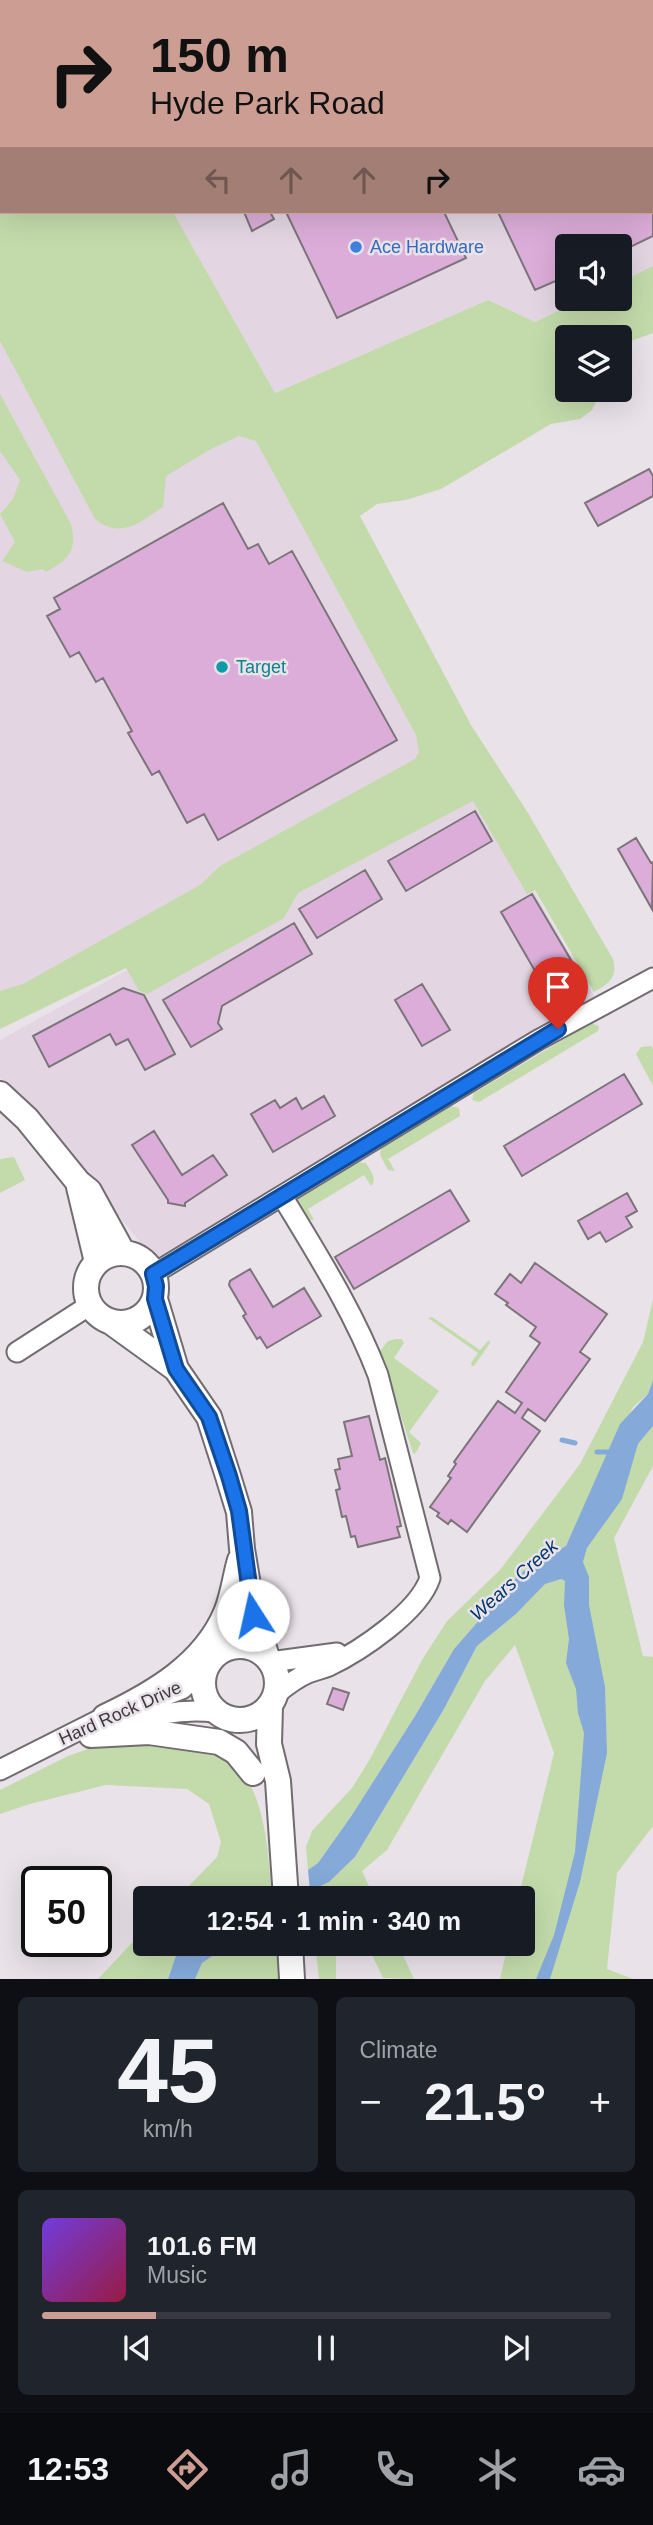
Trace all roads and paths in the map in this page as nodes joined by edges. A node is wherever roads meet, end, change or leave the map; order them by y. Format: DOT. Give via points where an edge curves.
graph roads {
  1 [pos="653,978"];
  2 [pos="0,1094"];
  3 [pos="78,1182"];
  4 [pos="282,1196"];
  5 [pos="123,1253"];
  6 [pos="97,1262"];
  7 [pos="153,1274"];
  8 [pos="155,1299"];
  9 [pos="90,1305"];
  10 [pos="111,1322"];
  11 [pos="17,1352"];
  12 [pos="176,1369"];
  13 [pos="242,1549"];
  14 [pos="227,1648"];
  15 [pos="349,1653"];
  16 [pos="269,1660"];
  17 [pos="206,1666"];
  18 [pos="273,1700"];
  19 [pos="220,1715"];
  20 [pos="98,1726"];
  21 [pos="0,1770"];
  22 [pos="253,1773"];
  23 [pos="282,1838"];
  24 [pos="285,1886"];
  25 [pos="291,1956"];
  26 [pos="292,1979"];
  1 -- 4 [label="street" via="538,1040"];
  2 -- 3 [label="main road" via="27,1119"];
  3 -- 5 [label="main road" via="89,1191"];
  3 -- 6 [label="main road"];
  4 -- 7 [label="street"];
  4 -- 15 [label="street" via="366,1344 429,1568 427,1588 409,1610"];
  5 -- 6 [label="main road"];
  5 -- 7 [label="main road" via="146,1263"];
  6 -- 9 [label="main road" via="88,1275"];
  7 -- 8 [label="main road"];
  8 -- 10 [label="main road" via="138,1319"];
  8 -- 12 [label="main road"];
  9 -- 10 [label="main road"];
  9 -- 11 [label="street"];
  10 -- 12 [label="main road"];
  12 -- 13 [label="main road" via="209,1417 239,1511"];
  13 -- 14 [label="main road" via="239,1614"];
  13 -- 16 [label="main road" via="256,1626"];
  13 -- 20 [label="main road" via="227,1611 209,1643 169,1682"];
  14 -- 16 [label="main road" via="248,1647"];
  14 -- 17 [label="main road"];
  15 -- 16 [label="street"];
  15 -- 18 [label="street" via="292,1682"];
  16 -- 18 [label="main road" via="276,1674"];
  17 -- 19 [label="main road" via="204,1695"];
  17 -- 20 [label="street, Hard Rock Drive" via="175,1693"];
  18 -- 19 [label="main road" via="261,1715 249,1720"];
  18 -- 23 [label="main road" via="269,1744 278,1781"];
  19 -- 20 [label="street, Hard Rock Drive" via="178,1711"];
  19 -- 22 [label="main road"];
  20 -- 21 [label="street, Hard Rock Drive"];
  20 -- 22 [label="main road" via="219,1742 236,1752"];
  22 -- 23 [label="main road"];
  23 -- 24 [label="main road"];
  25 -- 26 [label="main road"];
}
